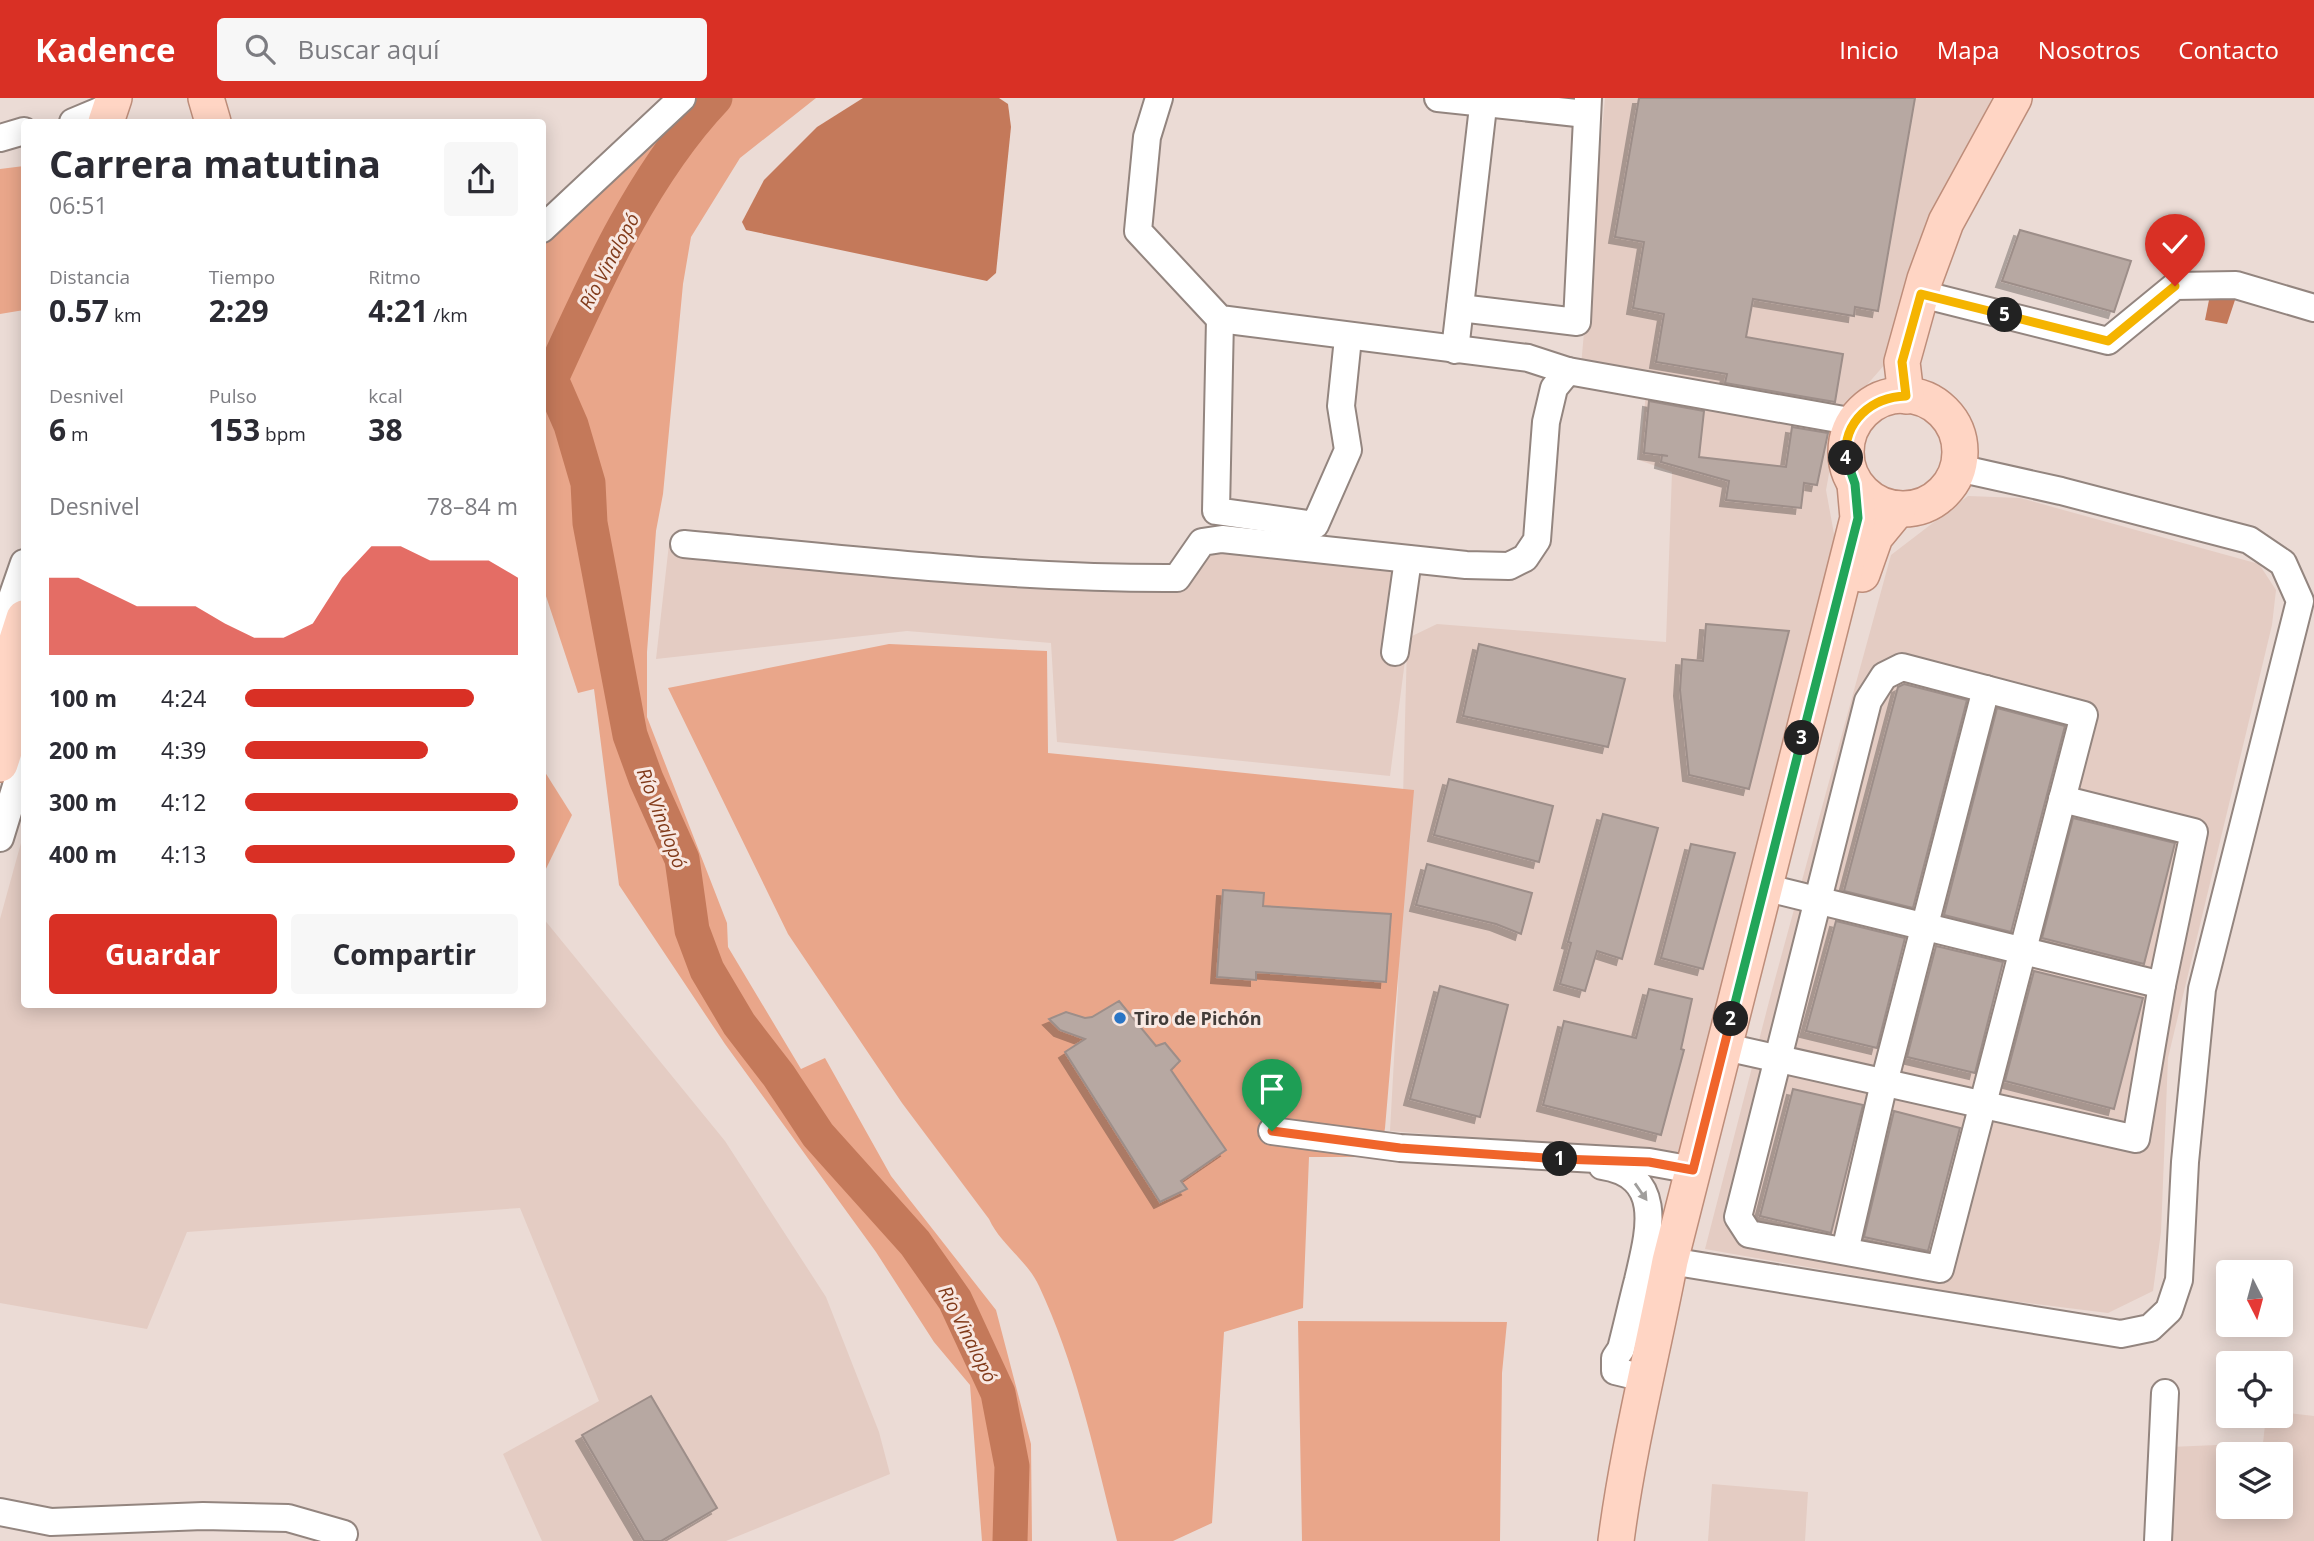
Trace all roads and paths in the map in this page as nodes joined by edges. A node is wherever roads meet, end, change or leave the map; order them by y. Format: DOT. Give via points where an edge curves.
graph roads {
  1 [pos="205,98"];
  2 [pos="682,98"];
  3 [pos="1160,98"];
  4 [pos="1438,98"];
  5 [pos="2014,98"];
  6 [pos="1484,100"];
  7 [pos="1587,106"];
  8 [pos="110,109"];
  9 [pos="82,119"];
  10 [pos="212,119"];
  11 [pos="21,132"];
  12 [pos="0,138"];
  13 [pos="21,150"];
  14 [pos="0,154"];
  15 [pos="546,225"];
  16 [pos="1921,294"];
  17 [pos="1460,308"];
  18 [pos="2314,308"];
  19 [pos="1220,319"];
  20 [pos="1348,338"];
  21 [pos="1455,350"];
  22 [pos="1568,371"];
  23 [pos="1906,396"];
  24 [pos="1855,422"];
  25 [pos="1958,468"];
  26 [pos="1855,484"];
  27 [pos="1898,509"];
  28 [pos="684,544"];
  29 [pos="1408,559"];
  30 [pos="21,572"];
  31 [pos="21,627"];
  32 [pos="0,632"];
  33 [pos="1395,652"];
  34 [pos="1986,690"];
  35 [pos="0,693"];
  36 [pos="21,698"];
  37 [pos="0,764"];
  38 [pos="21,770"];
  39 [pos="2062,799"];
  40 [pos="0,838"];
  41 [pos="1780,891"];
  42 [pos="1819,899"];
  43 [pos="1924,926"];
  44 [pos="2022,950"];
  45 [pos="2206,975"];
  46 [pos="2164,977"];
  47 [pos="1739,1050"];
  48 [pos="1779,1059"];
  49 [pos="1884,1083"];
  50 [pos="1982,1105"];
  51 [pos="1272,1131"];
  52 [pos="1559,1159"];
  53 [pos="1693,1170"];
  54 [pos="1845,1251"];
  55 [pos="1677,1262"];
  56 [pos="1648,1379"];
  57 [pos="2165,1394"];
  58 [pos="0,1511"];
  59 [pos="344,1534"];
  60 [pos="1616,1541"];
  61 [pos="2158,1541"];
  1 -- 10 [label="main road"];
  2 -- 15 [label="street"];
  3 -- 19 [label="street" via="1147,137 1138,231"];
  4 -- 6 [label="street"];
  5 -- 16 [label="main road" via="1946,222"];
  6 -- 7 [label="street"];
  6 -- 17 [label="street"];
  7 -- 17 [label="street" via="1577,322"];
  8 -- 9 [label="street"];
  11 -- 12 [label="street"];
  13 -- 14 [label="street"];
  16 -- 18 [label="street" via="2108,341 2175,286 2236,285"];
  16 -- 23 [label="main road" via="1902,362"];
  17 -- 21 [label="street"];
  19 -- 20 [label="street"];
  19 -- 20 [label="street" via="1216,512 1315,526 1348,450 1341,406"];
  20 -- 21 [label="street"];
  21 -- 22 [label="street" via="1528,358"];
  22 -- 24 [label="street"];
  22 -- 29 [label="street" via="1554,388 1546,422 1537,540 1525,558 1508,566"];
  23 -- 24 [label="main road" via="1877,402"];
  23 -- 25 [label="main road" via="1933,404 1946,415 1956,432"];
  24 -- 26 [label="main road" via="1846,454"];
  25 -- 27 [label="main road" via="1938,497 1926,505"];
  25 -- 45 [label="street" via="2249,540 2283,563 2300,601"];
  26 -- 27 [label="main road" via="1874,501"];
  26 -- 53 [label="main road" via="1858,518"];
  27 -- 41 [label="main road" via="1875,537 1865,563"];
  28 -- 29 [label="street" via="1125,579 1177,579 1202,542 1222,539"];
  29 -- 33 [label="street"];
  30 -- 32 [label="street"];
  31 -- 35 [label="main road"];
  34 -- 39 [label="street" via="2084,715"];
  34 -- 42 [label="street" via="1902,667 1884,676 1868,701"];
  34 -- 43 [label="street"];
  36 -- 37 [label="main road"];
  38 -- 40 [label="street"];
  39 -- 44 [label="street"];
  39 -- 46 [label="street" via="2194,832"];
  41 -- 42 [label="street"];
  41 -- 47 [label="main road"];
  42 -- 43 [label="street"];
  42 -- 48 [label="street"];
  43 -- 44 [label="street"];
  43 -- 49 [label="street"];
  44 -- 46 [label="street"];
  44 -- 50 [label="street"];
  45 -- 46 [label="street"];
  45 -- 55 [label="street" via="2185,1162 2179,1280 2169,1310 2150,1328 2121,1334"];
  46 -- 50 [label="street" via="2136,1139"];
  47 -- 48 [label="street"];
  47 -- 55 [label="main road"];
  48 -- 49 [label="street"];
  48 -- 54 [label="street" via="1738,1217 1749,1234"];
  49 -- 50 [label="street"];
  49 -- 54 [label="street"];
  50 -- 54 [label="street" via="1940,1269"];
  51 -- 52 [label="street" via="1304,1127 1454,1158"];
  52 -- 53 [label="street" via="1649,1162"];
  52 -- 56 [label="street, one-way" via="1611,1167 1628,1176 1648,1202 1651,1223 1615,1358 1615,1371"];
  53 -- 55 [label="main road"];
  55 -- 56 [label="main road"];
  56 -- 60 [label="main road" via="1623,1482"];
  57 -- 61 [label="street"];
  58 -- 59 [label="street" via="51,1522 288,1518"];
}
